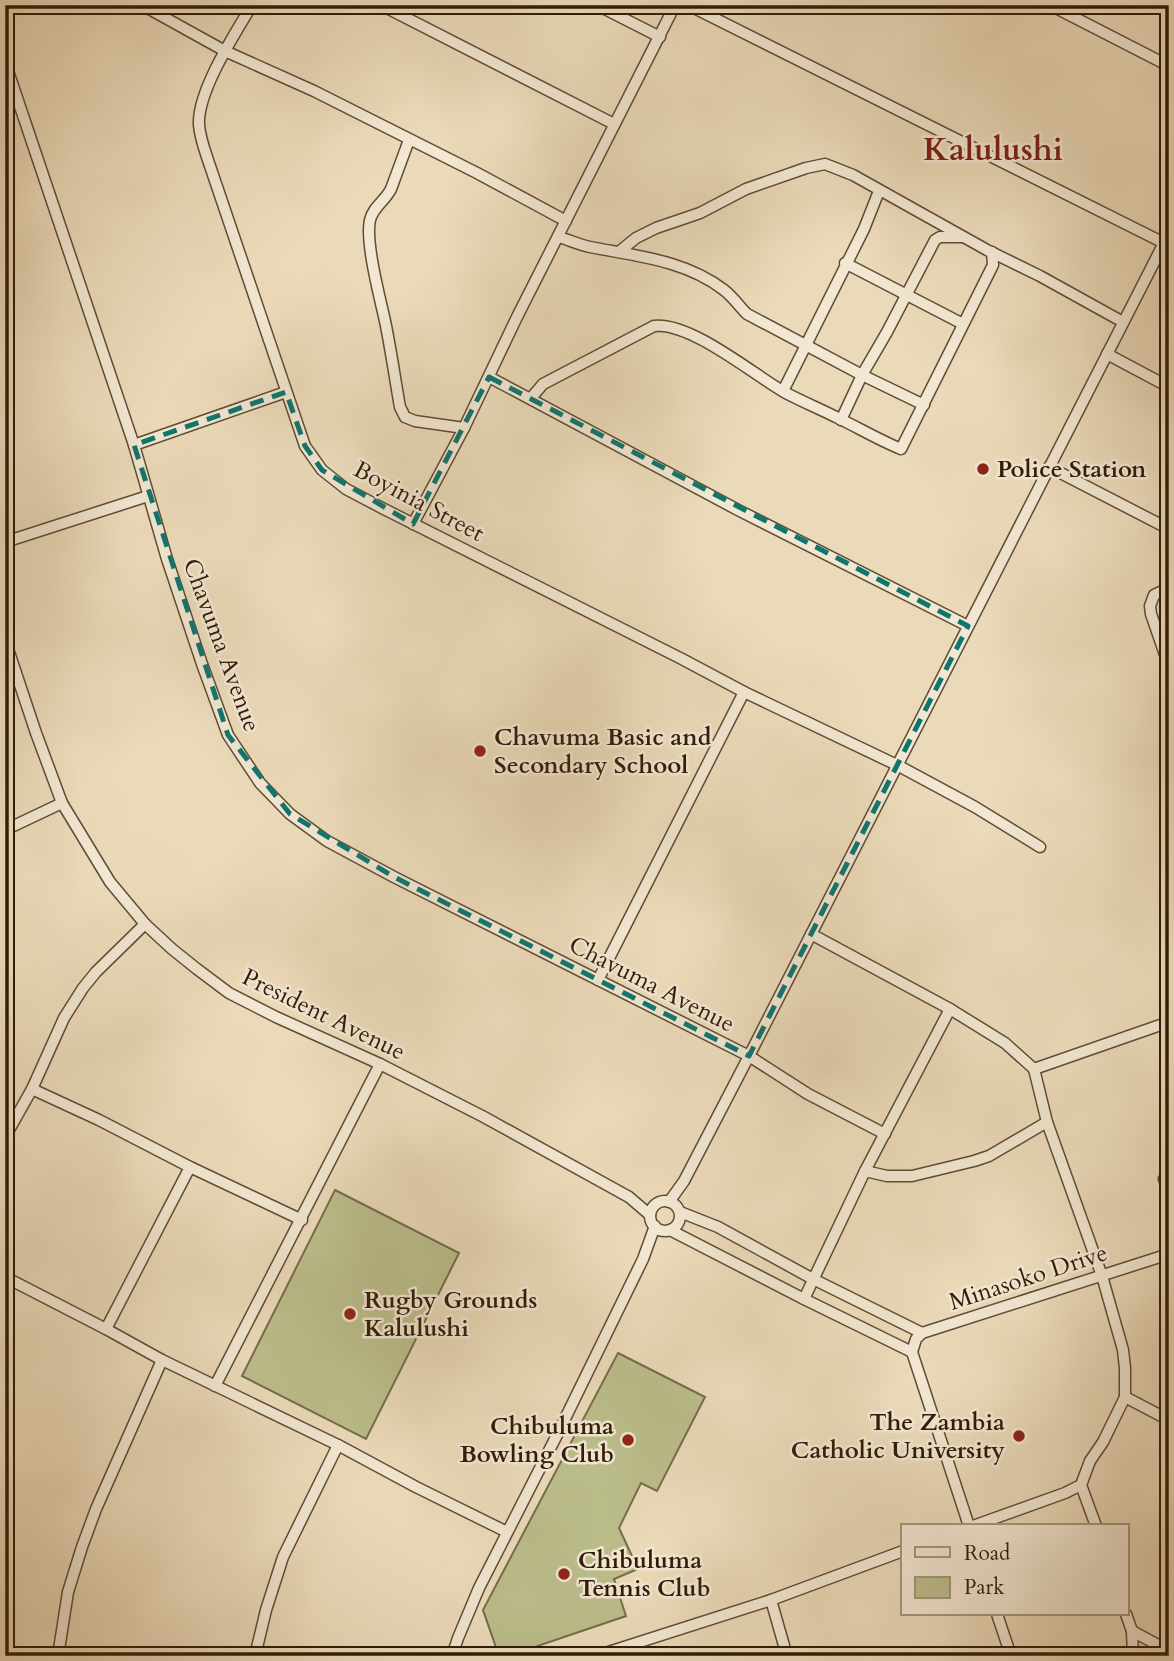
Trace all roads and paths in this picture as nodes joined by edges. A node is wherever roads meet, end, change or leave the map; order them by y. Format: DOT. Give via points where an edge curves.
graph roads {
  1 [pos="142,5"];
  2 [pos="251,5"];
  3 [pos="381,5"];
  4 [pos="597,5"];
  5 [pos="677,5"];
  6 [pos="688,5"];
  7 [pos="1050,5"];
  8 [pos="660,37"];
  9 [pos="225,51"];
  10 [pos="5,62"];
  11 [pos="1169,66"];
  12 [pos="614,124"];
  13 [pos="409,140"];
  14 [pos="879,191"];
  15 [pos="566,220"];
  16 [pos="559,237"];
  17 [pos="965,237"];
  18 [pos="1167,240"];
  19 [pos="620,251"];
  20 [pos="992,253"];
  21 [pos="845,264"];
  22 [pos="1021,266"];
  23 [pos="989,273"];
  24 [pos="906,295"];
  25 [pos="1123,322"];
  26 [pos="962,324"];
  27 [pos="805,345"];
  28 [pos="1107,354"];
  29 [pos="862,375"];
  30 [pos="489,377"];
  31 [pos="1169,387"];
  32 [pos="782,391"];
  33 [pos="286,392"];
  34 [pos="531,398"];
  35 [pos="924,405"];
  36 [pos="841,420"];
  37 [pos="464,428"];
  38 [pos="134,445"];
  39 [pos="1049,467"];
  40 [pos="148,496"];
  41 [pos="413,524"];
  42 [pos="1169,529"];
  43 [pos="5,542"];
  44 [pos="1169,588"];
  45 [pos="968,626"];
  46 [pos="5,640"];
  47 [pos="8,659"];
  48 [pos="1169,666"];
  49 [pos="744,692"];
  50 [pos="898,765"];
  51 [pos="62,803"];
  52 [pos="5,830"];
  53 [pos="1040,847"];
  54 [pos="145,924"];
  55 [pos="811,934"];
  56 [pos="598,980"];
  57 [pos="950,1009"];
  58 [pos="1169,1022"];
  59 [pos="749,1056"];
  60 [pos="380,1064"];
  61 [pos="1034,1069"];
  62 [pos="32,1089"];
  63 [pos="1047,1122"];
  64 [pos="885,1134"];
  65 [pos="5,1137"];
  66 [pos="190,1167"];
  67 [pos="866,1171"];
  68 [pos="1164,1179"];
  69 [pos="1169,1192"];
  70 [pos="629,1197"];
  71 [pos="671,1205"];
  72 [pos="650,1215"];
  73 [pos="302,1220"];
  74 [pos="662,1229"];
  75 [pos="1169,1254"];
  76 [pos="1102,1276"];
  77 [pos="5,1277"];
  78 [pos="813,1279"];
  79 [pos="804,1299"];
  80 [pos="106,1329"];
  81 [pos="922,1333"];
  82 [pos="912,1352"];
  83 [pos="162,1360"];
  84 [pos="215,1387"];
  85 [pos="1125,1397"];
  86 [pos="1169,1420"];
  87 [pos="338,1446"];
  88 [pos="1082,1485"];
  89 [pos="970,1524"];
  90 [pos="977,1524"];
  91 [pos="1095,1524"];
  92 [pos="508,1532"];
  93 [pos="901,1552"];
  94 [pos="771,1600"];
  95 [pos="998,1616"];
  96 [pos="1127,1616"];
  97 [pos="1132,1631"];
  98 [pos="1169,1651"];
  99 [pos="58,1656"];
  100 [pos="255,1656"];
  101 [pos="452,1656"];
  102 [pos="596,1656"];
  103 [pos="787,1656"];
  104 [pos="1011,1656"];
  105 [pos="1133,1656"];
  1 -- 9 [label="street"];
  2 -- 9 [label="street, Boyinia Street"];
  3 -- 12 [label="street"];
  4 -- 8 [label="street"];
  5 -- 8 [label="street"];
  6 -- 18 [label="street"];
  7 -- 11 [label="street"];
  8 -- 12 [label="street"];
  9 -- 13 [label="street"];
  9 -- 33 [label="street, Boyinia Street" via="200,105 199,127"];
  10 -- 38 [label="street, Chavuma Avenue"];
  12 -- 15 [label="street"];
  13 -- 15 [label="street"];
  13 -- 37 [label="street" via="388,196 372,213 369,227 400,407 405,417 415,421"];
  14 -- 17 [label="street"];
  14 -- 19 [label="street" via="853,175 820,164 746,189 656,228"];
  14 -- 21 [label="street"];
  15 -- 16 [label="street"];
  16 -- 19 [label="street"];
  16 -- 30 [label="street"];
  17 -- 20 [label="street"];
  17 -- 24 [label="street" via="937,238"];
  18 -- 25 [label="street"];
  19 -- 27 [label="street" via="678,266 709,280 747,314"];
  20 -- 22 [label="street"];
  20 -- 23 [label="street"];
  21 -- 24 [label="street"];
  21 -- 27 [label="street"];
  22 -- 23 [label="street"];
  22 -- 25 [label="street"];
  23 -- 26 [label="street"];
  24 -- 26 [label="street"];
  24 -- 29 [label="street"];
  25 -- 28 [label="street"];
  26 -- 35 [label="street"];
  27 -- 29 [label="street"];
  27 -- 32 [label="street"];
  28 -- 31 [label="street"];
  28 -- 39 [label="street"];
  29 -- 35 [label="street"];
  29 -- 36 [label="street"];
  30 -- 34 [label="street"];
  30 -- 37 [label="street"];
  32 -- 34 [label="street" via="699,338 663,325 543,384"];
  32 -- 36 [label="street"];
  33 -- 38 [label="street"];
  33 -- 41 [label="street, Boyinia Street" via="305,446 322,470 346,489"];
  34 -- 45 [label="street" via="738,510"];
  35 -- 36 [label="street" via="901,449"];
  37 -- 41 [label="street"];
  38 -- 40 [label="street, Chavuma Avenue"];
  39 -- 42 [label="street"];
  39 -- 45 [label="street"];
  40 -- 43 [label="street"];
  40 -- 56 [label="street, Chavuma Avenue" via="228,735 260,783 290,814 327,841"];
  41 -- 49 [label="street, Boyinia Street"];
  44 -- 48 [label="street" via="1154,595 1150,606"];
  45 -- 50 [label="street"];
  46 -- 47 [label="street, President Avenue"];
  47 -- 51 [label="street, President Avenue"];
  49 -- 50 [label="street, Boyinia Street"];
  49 -- 56 [label="street"];
  50 -- 53 [label="street, Boyinia Street"];
  50 -- 55 [label="street"];
  51 -- 52 [label="street"];
  51 -- 54 [label="street, President Avenue" via="110,882"];
  54 -- 60 [label="street, President Avenue" via="229,993"];
  54 -- 62 [label="street" via="83,988"];
  55 -- 57 [label="street"];
  55 -- 59 [label="street"];
  56 -- 59 [label="street, Chavuma Avenue"];
  57 -- 61 [label="street"];
  57 -- 64 [label="street"];
  58 -- 61 [label="street"];
  59 -- 64 [label="street, Chavuma Avenue" via="808,1094"];
  59 -- 71 [label="street"];
  60 -- 70 [label="street, President Avenue"];
  60 -- 73 [label="street"];
  61 -- 63 [label="street"];
  62 -- 65 [label="street"];
  62 -- 66 [label="street"];
  63 -- 67 [label="street" via="974,1161 912,1176"];
  63 -- 76 [label="street"];
  64 -- 67 [label="street"];
  66 -- 73 [label="street"];
  66 -- 80 [label="street"];
  67 -- 78 [label="street"];
  68 -- 69 [label="street"];
  70 -- 71 [label="street, President Avenue"];
  70 -- 72 [label="street, President Avenue"];
  71 -- 72 [label="street" via="654,1206"];
  71 -- 74 [label="street" via="678,1223"];
  71 -- 78 [label="street, President Avenue"];
  72 -- 74 [label="street"];
  73 -- 84 [label="street"];
  74 -- 79 [label="street"];
  74 -- 92 [label="street"];
  75 -- 76 [label="street, Minasoko Drive"];
  76 -- 81 [label="street, Minasoko Drive"];
  76 -- 85 [label="street" via="1123,1350"];
  77 -- 80 [label="street"];
  78 -- 79 [label="street"];
  78 -- 81 [label="street, President Avenue"];
  79 -- 82 [label="street"];
  80 -- 83 [label="street"];
  81 -- 82 [label="street, Minasoko Drive"];
  82 -- 89 [label="street"];
  83 -- 84 [label="street"];
  83 -- 99 [label="street" via="82,1547 68,1592"];
  84 -- 87 [label="street"];
  85 -- 86 [label="street"];
  85 -- 88 [label="street"];
  87 -- 92 [label="street"];
  87 -- 100 [label="street" via="283,1557"];
  88 -- 90 [label="street"];
  88 -- 91 [label="street"];
  92 -- 101 [label="street"];
  93 -- 94 [label="street"];
  94 -- 102 [label="street"];
  94 -- 103 [label="street"];
  95 -- 104 [label="street"];
  96 -- 97 [label="street"];
  97 -- 98 [label="street"];
  97 -- 105 [label="street"];
}
